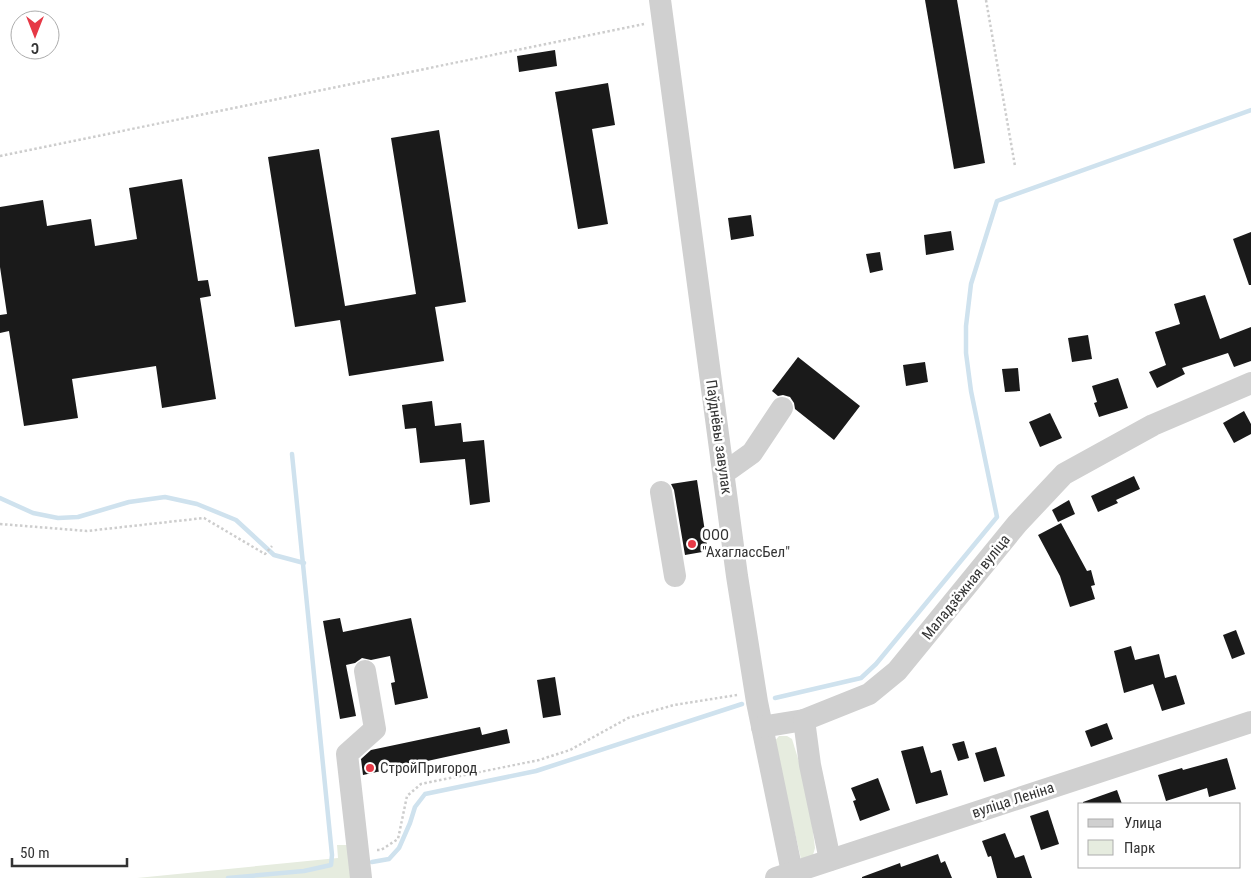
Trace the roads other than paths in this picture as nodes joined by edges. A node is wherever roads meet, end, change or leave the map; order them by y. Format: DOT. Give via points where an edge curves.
graph roads {
  1 [pos="661,10"];
  2 [pos="1251,383"];
  3 [pos="782,408"];
  4 [pos="724,473"];
  5 [pos="660,492"];
  6 [pos="675,576"];
  7 [pos="365,671"];
  8 [pos="804,720"];
  9 [pos="1251,722"];
  10 [pos="762,727"];
  11 [pos="822,868"];
  12 [pos="784,875"];
  13 [pos="361,878"];
  1 -- 4 [label="street, Паўднёвы завулак"];
  2 -- 8 [label="street, Маладзёжная вуліца" via="1153,425 1064,474 1017,524 897,672 869,694"];
  3 -- 4 [label="street" via="752,453"];
  4 -- 10 [label="street, Паўднёвы завулак"];
  5 -- 6 [label="street"];
  7 -- 13 [label="street" via="375,728 347,754"];
  8 -- 10 [label="street, Маладзёжная вуліца"];
  8 -- 11 [label="street"];
  9 -- 11 [label="street, вуліца Леніна"];
  10 -- 12 [label="street, Паўднёвы завулак"];
  11 -- 12 [label="street, вуліца Леніна"];
}
